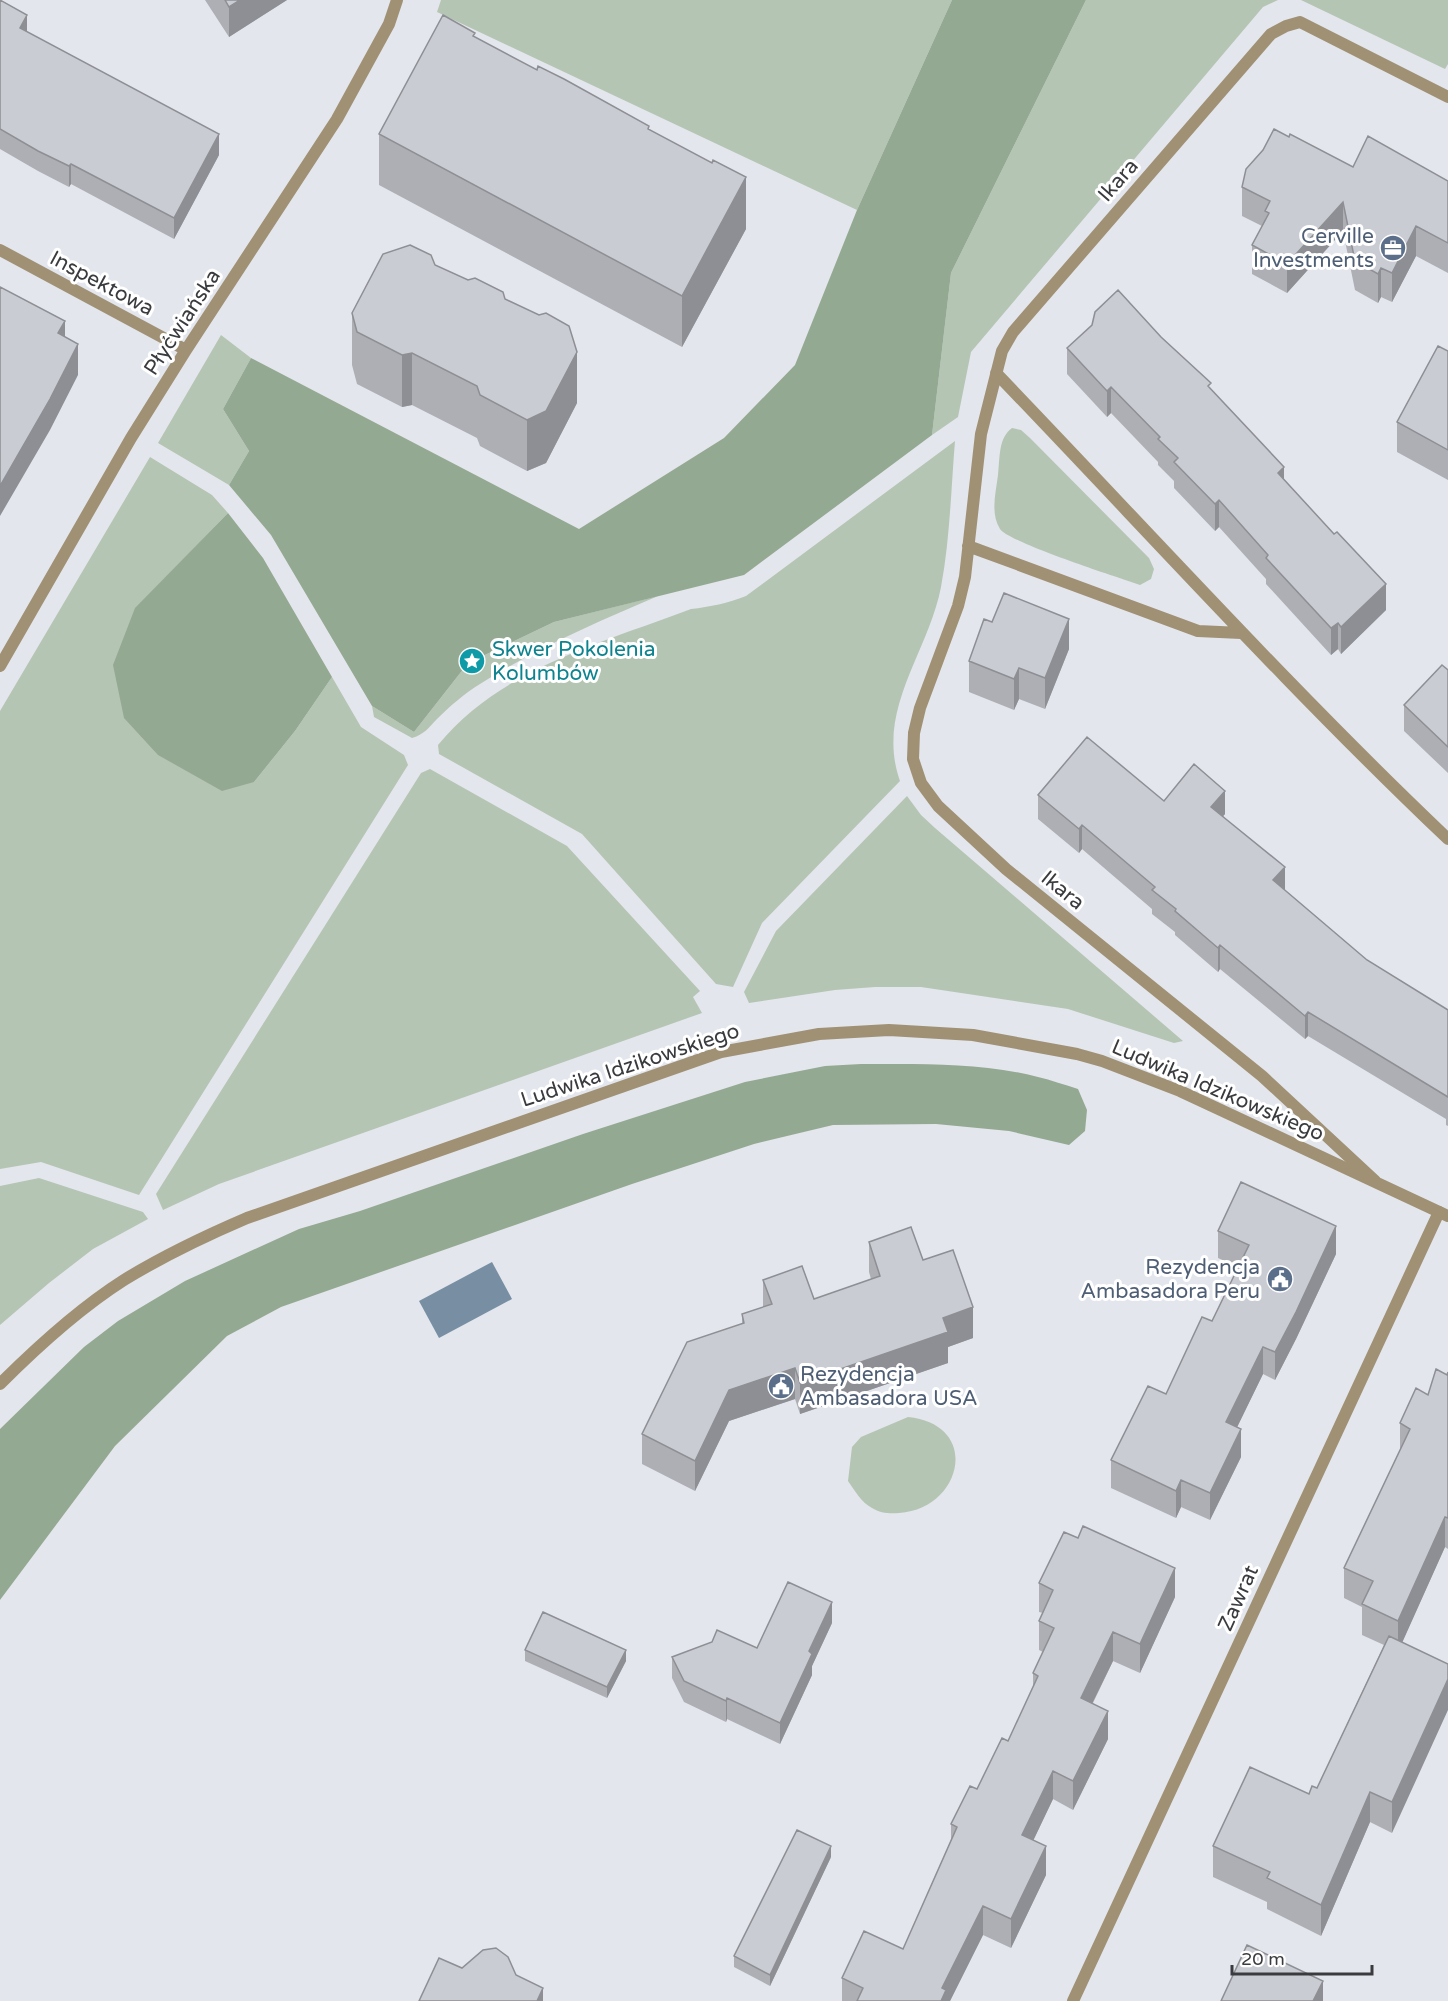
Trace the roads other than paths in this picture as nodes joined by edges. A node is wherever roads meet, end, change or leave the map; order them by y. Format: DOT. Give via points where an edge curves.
graph roads {
  1 [pos="396,0"];
  2 [pos="1448,97"];
  3 [pos="0,250"];
  4 [pos="186,350"];
  5 [pos="996,373"];
  6 [pos="968,546"];
  7 [pos="1241,633"];
  8 [pos="0,666"];
  9 [pos="1448,839"];
  10 [pos="1375,1181"];
  11 [pos="1443,1214"];
  12 [pos="0,1384"];
  13 [pos="1073,2001"];
  1 -- 4 [label="street, Płyćwiańska" via="389,24 337,118"];
  2 -- 5 [label="street, Ikara" via="1300,22 1271,34 1013,332"];
  3 -- 4 [label="street, Inspektowa"];
  4 -- 8 [label="street, Płyćwiańska"];
  5 -- 6 [label="street, Ikara" via="981,434"];
  5 -- 7 [label="street"];
  6 -- 7 [label="street" via="1198,631"];
  6 -- 10 [label="street, Ikara" via="958,606 914,733 913,759 921,783 938,806 1006,869 1262,1076"];
  7 -- 9 [label="street"];
  10 -- 11 [label="street, Ludwika Idzikowskiego"];
  10 -- 12 [label="street, Ludwika Idzikowskiego" via="1154,1080 1077,1054 949,1032 889,1030 801,1037 701,1059 247,1218 181,1248 121,1282 39,1346"];
  11 -- 13 [label="street, Zawrat"];
}
